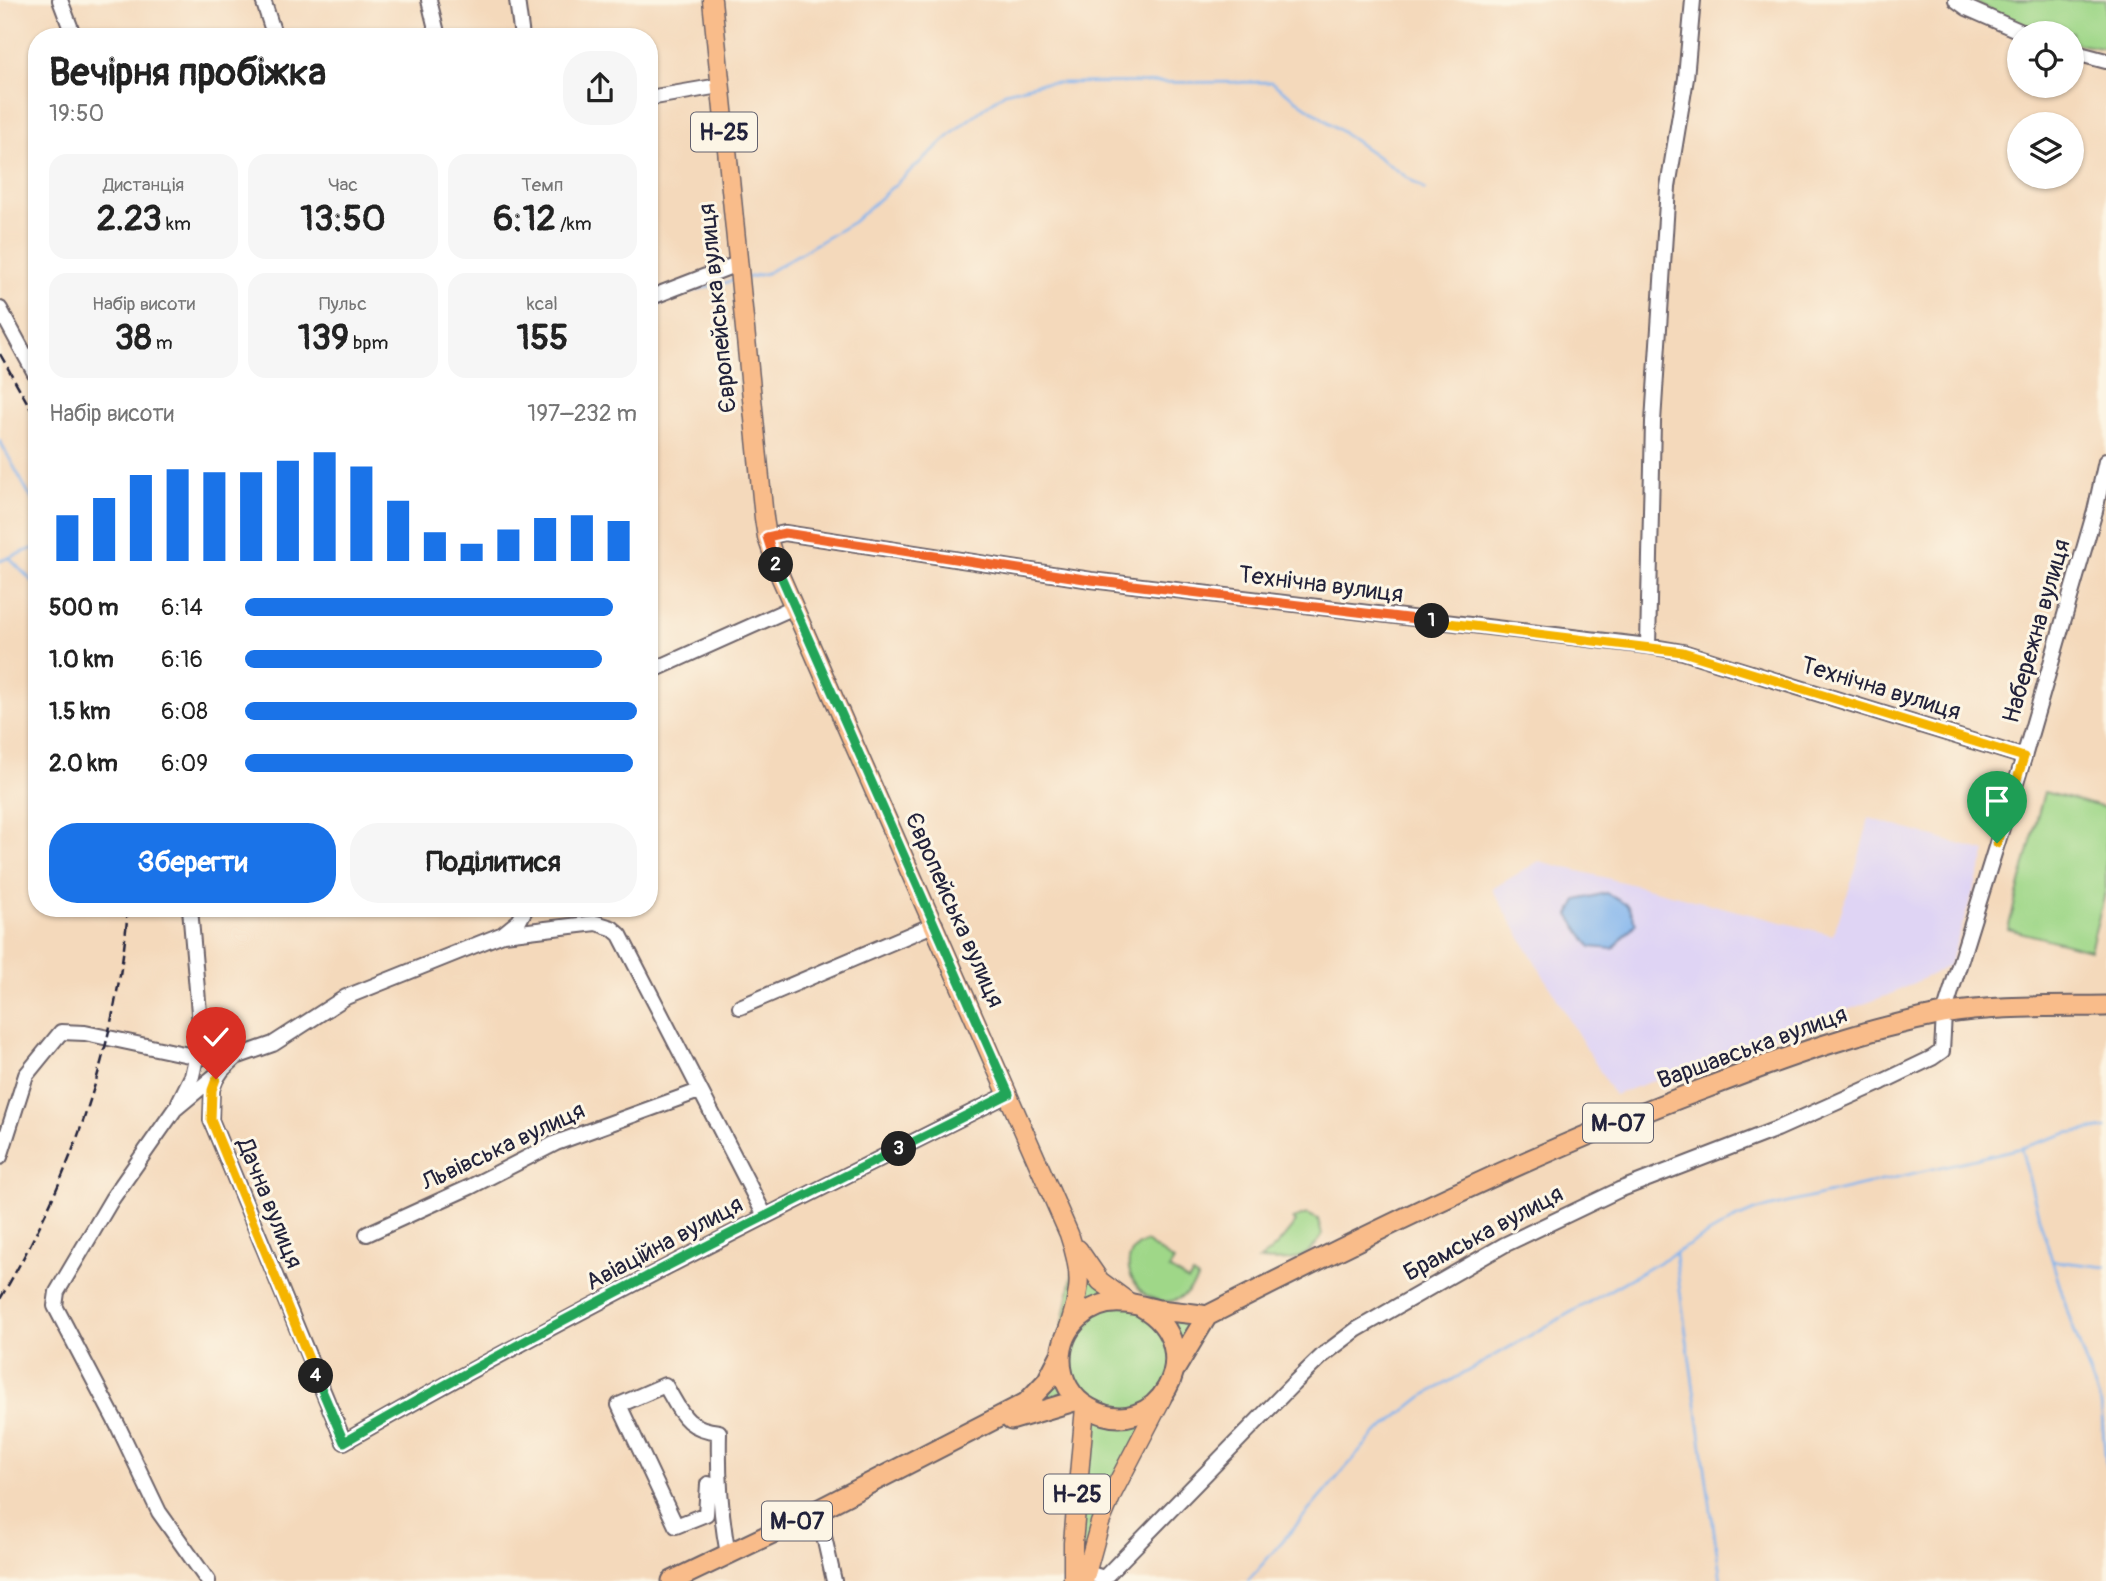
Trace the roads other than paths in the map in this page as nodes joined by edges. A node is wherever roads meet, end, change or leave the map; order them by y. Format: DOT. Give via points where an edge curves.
graph roads {
  1 [pos="60,0"];
  2 [pos="263,0"];
  3 [pos="429,0"];
  4 [pos="517,0"];
  5 [pos="712,0"];
  6 [pos="1693,0"];
  7 [pos="1956,0"];
  8 [pos="2007,26"];
  9 [pos="71,28"];
  10 [pos="272,28"];
  11 [pos="436,28"];
  12 [pos="521,28"];
  13 [pos="2084,55"];
  14 [pos="2106,61"];
  15 [pos="719,86"];
  16 [pos="658,96"];
  17 [pos="738,274"];
  18 [pos="658,296"];
  19 [pos="0,309"];
  20 [pos="28,360"];
  21 [pos="2106,461"];
  22 [pos="767,537"];
  23 [pos="794,607"];
  24 [pos="1648,646"];
  25 [pos="658,668"];
  26 [pos="2024,757"];
  27 [pos="191,917"];
  28 [pos="521,917"];
  29 [pos="935,924"];
  30 [pos="503,934"];
  31 [pos="2106,1006"];
  32 [pos="740,1007"];
  33 [pos="1944,1014"];
  34 [pos="236,1057"];
  35 [pos="198,1058"];
  36 [pos="222,1070"];
  37 [pos="699,1091"];
  38 [pos="1009,1094"];
  39 [pos="175,1109"];
  40 [pos="0,1157"];
  41 [pos="765,1216"];
  42 [pos="367,1234"];
  43 [pos="1069,1234"];
  44 [pos="1137,1305"];
  45 [pos="1207,1316"];
  46 [pos="1067,1334"];
  47 [pos="1061,1354"];
  48 [pos="1175,1369"];
  49 [pos="1167,1390"];
  50 [pos="1082,1403"];
  51 [pos="984,1426"];
  52 [pos="344,1442"];
  53 [pos="719,1487"];
  54 [pos="818,1510"];
  55 [pos="728,1554"];
  56 [pos="1081,1578"];
  57 [pos="208,1581"];
  58 [pos="672,1581"];
  59 [pos="834,1581"];
  1 -- 9 [label="street"];
  2 -- 10 [label="street"];
  3 -- 11 [label="street"];
  4 -- 12 [label="street"];
  5 -- 15 [label="main road, Європейська вулиця / Н-25"];
  6 -- 24 [label="street" via="1668,187 1653,422"];
  7 -- 8 [label="street"];
  13 -- 14 [label="street"];
  15 -- 16 [label="street"];
  15 -- 17 [label="main road, Європейська вулиця / Н-25"];
  17 -- 18 [label="street"];
  17 -- 22 [label="main road, Європейська вулиця / Н-25"];
  19 -- 20 [label="street"];
  21 -- 26 [label="street, Набережна вулиця"];
  22 -- 23 [label="main road, Європейська вулиця / Н-25"];
  22 -- 24 [label="street, Технічна вулиця" via="785,533 1091,580"];
  23 -- 25 [label="street"];
  23 -- 29 [label="main road, Європейська вулиця / Н-25"];
  24 -- 26 [label="street, Технічна вулиця" via="1718,662"];
  26 -- 33 [label="street, Набережна вулиця"];
  27 -- 35 [label="street" via="201,1036"];
  28 -- 30 [label="street, Дачна вулиця"];
  29 -- 32 [label="street"];
  29 -- 38 [label="main road, Європейська вулиця / Н-25"];
  30 -- 34 [label="street, Дачна вулиця" via="346,997 273,1044"];
  30 -- 37 [label="street" via="596,923 620,934"];
  31 -- 33 [label="highway, Варшавська вулиця / М-07"];
  33 -- 45 [label="highway, Варшавська вулиця / М-07" via="1796,1054 1664,1103 1516,1165"];
  33 -- 56 [label="street, Брамська вулиця" via="1942,1051 1932,1058 1777,1129 1565,1214 1356,1330 1293,1384 1104,1578"];
  34 -- 35 [label="street"];
  34 -- 36 [label="street, Дачна вулиця"];
  35 -- 39 [label="street"];
  35 -- 40 [label="street" via="61,1031 26,1075"];
  36 -- 39 [label="street"];
  36 -- 52 [label="street, Дачна вулиця" via="212,1090 211,1120"];
  37 -- 41 [label="street"];
  37 -- 42 [label="street, Львівська вулиця" via="556,1143"];
  38 -- 41 [label="street, Авіаційна вулиця"];
  38 -- 43 [label="main road, Європейська вулиця / Н-25"];
  39 -- 57 [label="street" via="112,1199 57,1292 55,1306 159,1512"];
  41 -- 52 [label="street, Авіаційна вулиця" via="453,1379"];
  43 -- 44 [label="main road, Європейська вулиця / Н-25" via="1100,1281"];
  43 -- 46 [label="main road, Європейська вулиця / Н-25" via="1080,1275"];
  44 -- 45 [label="highway, М-07"];
  44 -- 46 [label="highway, М-07" via="1097,1306 1077,1319"];
  44 -- 48 [label="highway, Н-25" via="1158,1318 1171,1338"];
  45 -- 48 [label="highway"];
  46 -- 47 [label="highway, М-07"];
  47 -- 50 [label="highway" via="1063,1375"];
  47 -- 51 [label="highway, М-07" via="1032,1397"];
  48 -- 49 [label="highway"];
  49 -- 50 [label="highway" via="1147,1409 1122,1417 1096,1412"];
  49 -- 56 [label="main road, Н-25" via="1112,1492"];
  50 -- 51 [label="highway, М-07"];
  50 -- 56 [label="main road, Н-25" via="1073,1543"];
  51 -- 54 [label="highway, М-07"];
  53 -- 53 [label="street" via="719,1432 702,1430 687,1421 665,1385 619,1405 676,1526 706,1514 708,1485"];
  53 -- 55 [label="street"];
  54 -- 55 [label="highway, М-07"];
  54 -- 59 [label="street"];
  55 -- 58 [label="highway, М-07"];
}
